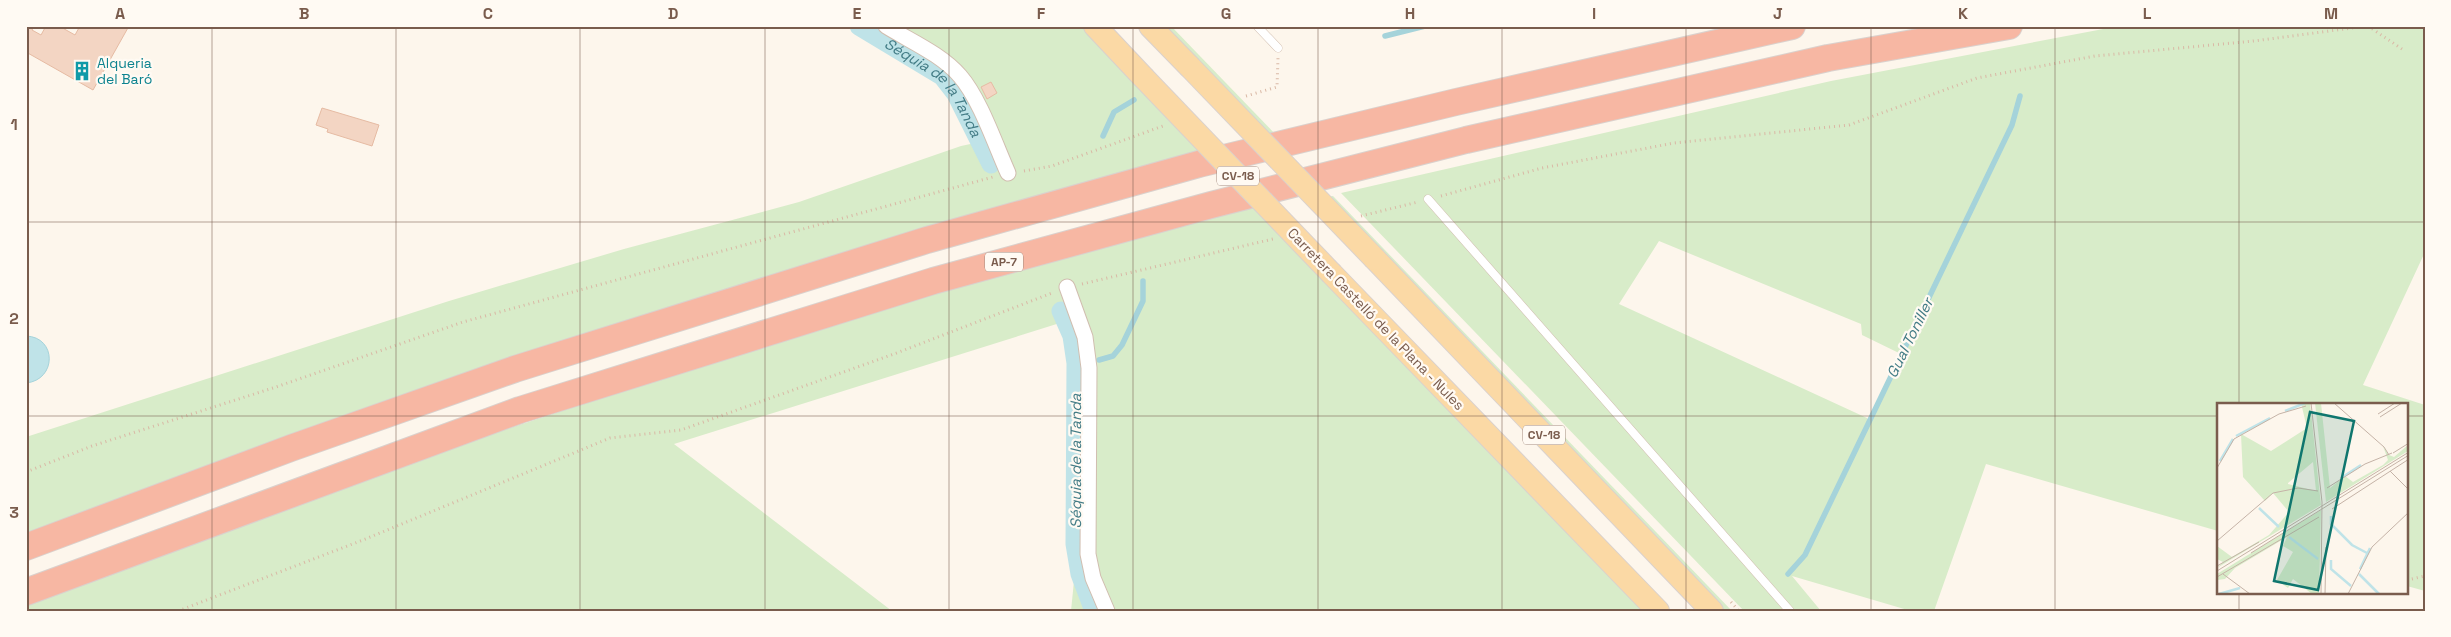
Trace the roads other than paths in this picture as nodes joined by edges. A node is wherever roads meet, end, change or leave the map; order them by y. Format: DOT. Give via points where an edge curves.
graph roads {
  1 [pos="886,26"];
  2 [pos="1094,26"];
  3 [pos="1150,26"];
  4 [pos="1257,26"];
  5 [pos="1792,26"];
  6 [pos="2009,26"];
  7 [pos="1278,48"];
  8 [pos="1008,173"];
  9 [pos="1428,199"];
  10 [pos="1067,287"];
  11 [pos="26,547"];
  12 [pos="26,592"];
  13 [pos="1107,611"];
  14 [pos="1658,611"];
  15 [pos="1712,611"];
  16 [pos="1790,611"];
  1 -- 8 [label="street" via="940,59 960,76 980,110"];
  2 -- 14 [label="main road, Carretera Castelló de la Plana - Nules / CV-18, bridge"];
  3 -- 15 [label="main road, CV-18, bridge"];
  4 -- 7 [label="lane"];
  5 -- 11 [label="highway" via="1199,164 927,240 515,369"];
  6 -- 12 [label="highway, AP-7" via="1828,58 1466,140 933,281 520,410"];
  9 -- 16 [label="lane"];
  10 -- 13 [label="street" via="1085,337 1089,368 1088,554 1093,578"];
}
